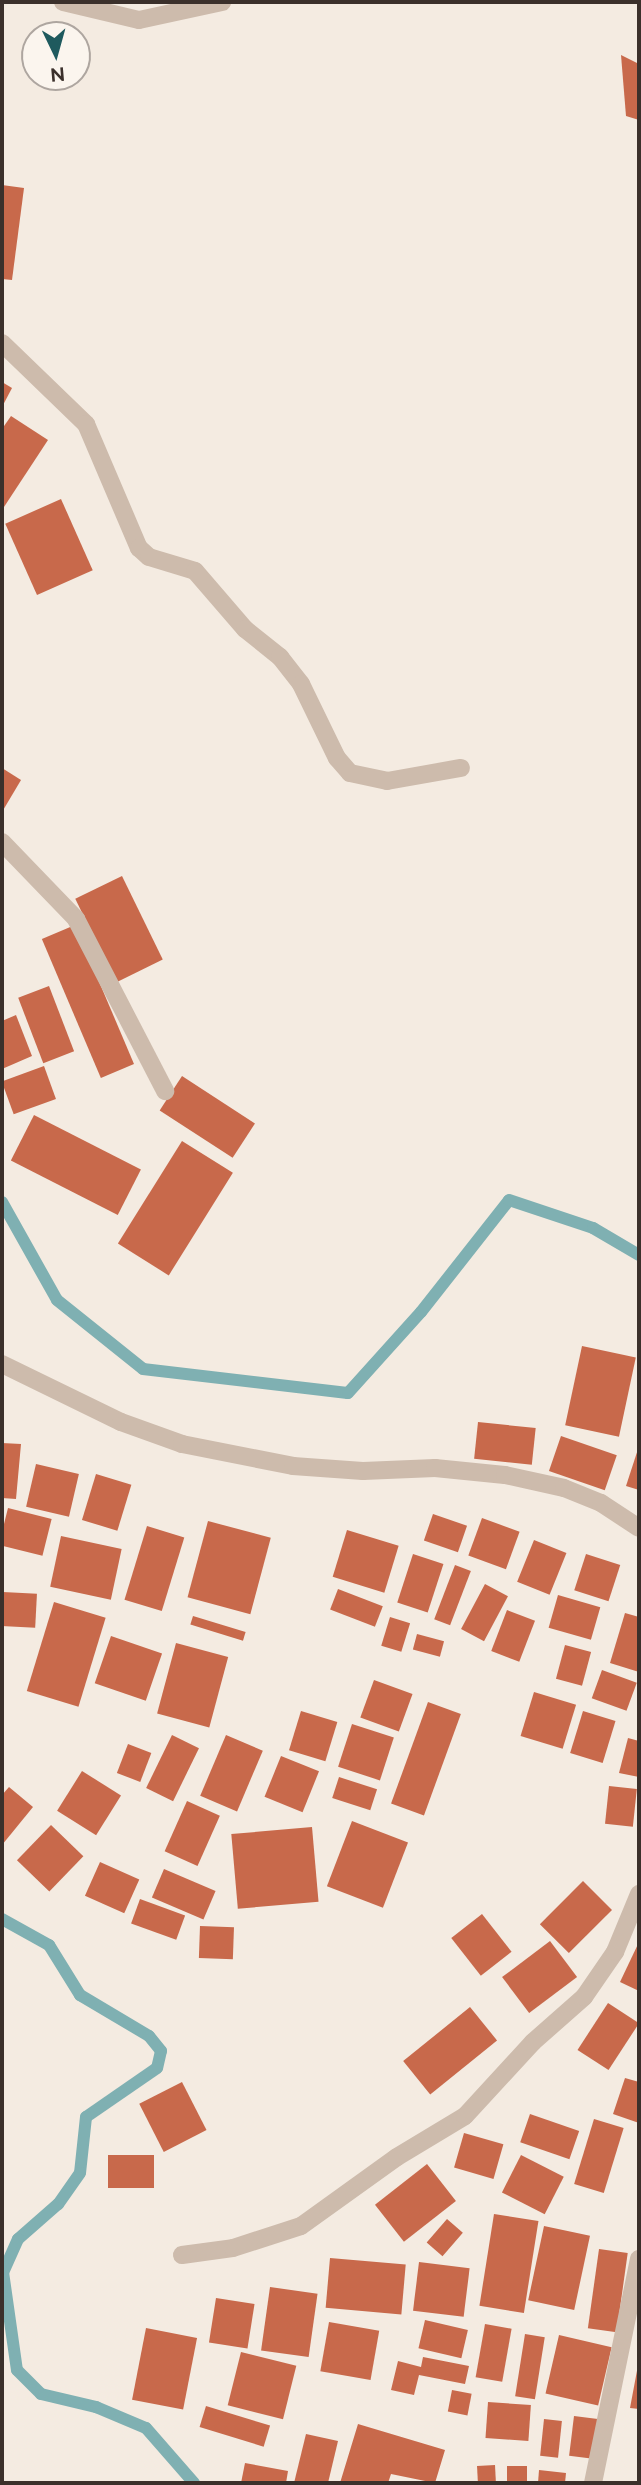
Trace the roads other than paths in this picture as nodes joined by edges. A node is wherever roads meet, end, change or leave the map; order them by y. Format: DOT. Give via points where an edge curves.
graph roads {
  1 [pos="63,2"];
  2 [pos="216,3"];
  3 [pos="2,343"];
  4 [pos="461,768"];
  5 [pos="2,842"];
  6 [pos="165,1091"];
  7 [pos="2,1364"];
  8 [pos="639,1528"];
  9 [pos="639,1894"];
  10 [pos="182,2255"];
  11 [pos="639,2259"];
  12 [pos="593,2483"];
  1 -- 2 [label="street" via="139,20"];
  3 -- 4 [label="street" via="86,424 139,548 149,557 195,571 245,629 280,657 301,684 337,758 350,773 387,780"];
  5 -- 6 [label="street" via="76,919"];
  7 -- 8 [label="street" via="121,1422 182,1444 293,1466 363,1471 435,1468 505,1475 564,1488 601,1503"];
  9 -- 10 [label="street" via="615,1952 584,1997 533,2042 465,2116 397,2157 300,2227 233,2248"];
  11 -- 12 [label="street"];
}
